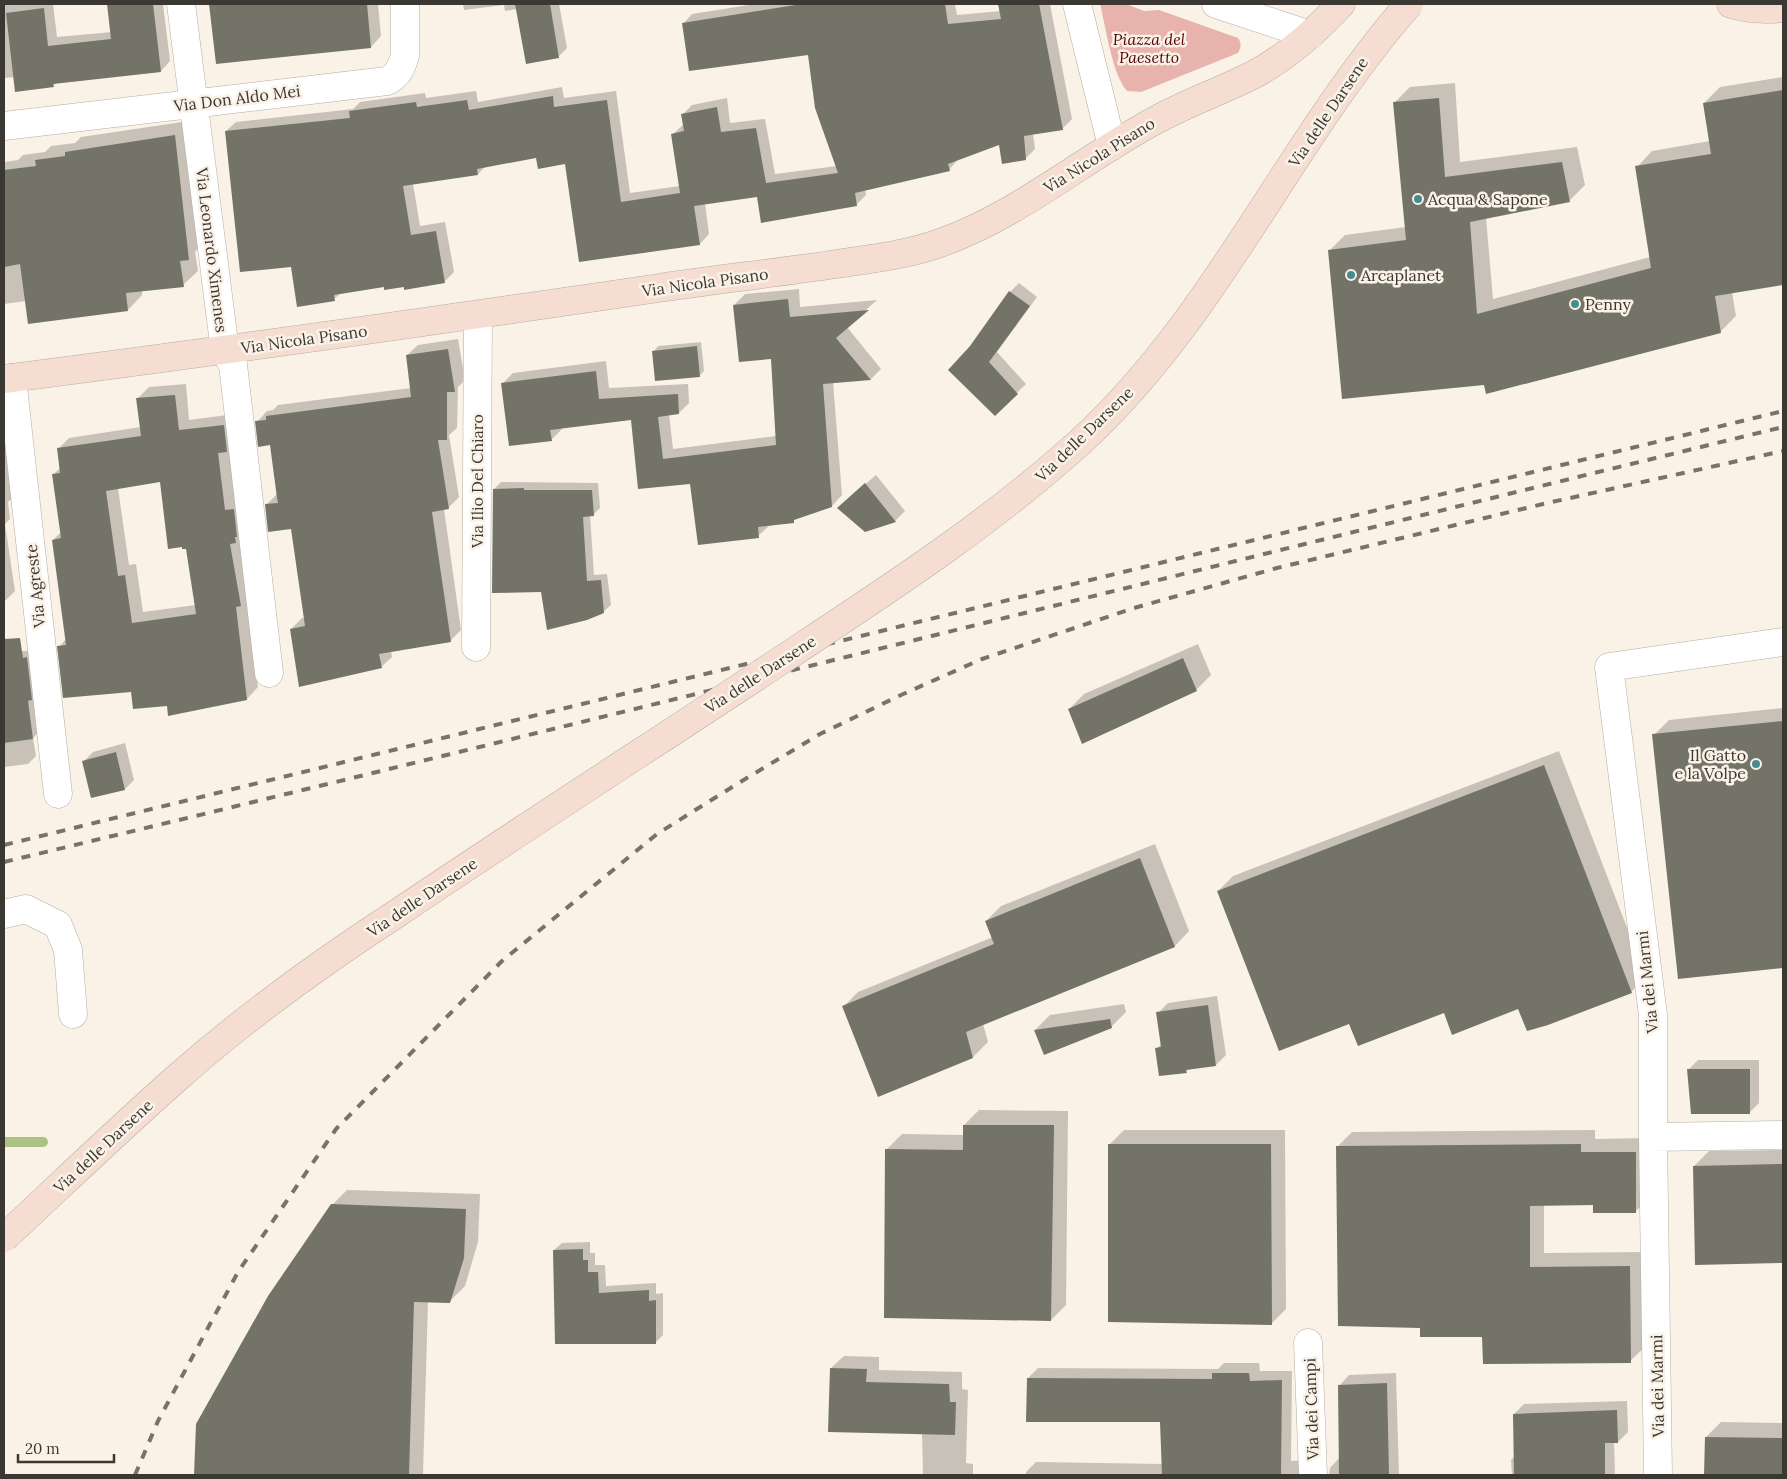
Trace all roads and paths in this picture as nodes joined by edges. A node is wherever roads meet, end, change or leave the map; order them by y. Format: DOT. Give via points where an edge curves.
graph roads {
  1 [pos="181,4"];
  2 [pos="406,4"];
  3 [pos="1077,4"];
  4 [pos="1216,4"];
  5 [pos="1341,4"];
  6 [pos="1409,4"];
  7 [pos="1731,4"];
  8 [pos="1783,8"];
  9 [pos="1310,35"];
  10 [pos="192,103"];
  11 [pos="4,126"];
  12 [pos="1112,146"];
  13 [pos="478,315"];
  14 [pos="225,350"];
  15 [pos="8,379"];
  16 [pos="1783,642"];
  17 [pos="476,647"];
  18 [pos="269,672"];
  19 [pos="58,794"];
  20 [pos="4,914"];
  21 [pos="73,1014"];
  22 [pos="1783,1135"];
  23 [pos="1653,1137"];
  24 [pos="4,1238"];
  25 [pos="1308,1343"];
  26 [pos="1313,1475"];
  27 [pos="1658,1475"];
  1 -- 10 [label="street, Via Leonardo Ximenes"];
  2 -- 10 [label="street, Via Don Aldo Mei" via="405,55 401,69 391,79"];
  3 -- 12 [label="street"];
  4 -- 9 [label="street"];
  5 -- 9 [label="street, Via Nicola Pisano"];
  6 -- 24 [label="street, Via delle Darsene, bridge" via="1351,75 1215,282 1160,356 1098,424 1045,474 910,576 395,914 279,995 178,1076"];
  7 -- 8 [label="street" via="1772,10"];
  9 -- 12 [label="street, Via Nicola Pisano" via="1254,74 1173,111"];
  10 -- 11 [label="street, Via Don Aldo Mei"];
  10 -- 14 [label="street, Via Leonardo Ximenes"];
  12 -- 13 [label="street, Via Nicola Pisano" via="971,231 921,249 852,262"];
  13 -- 14 [label="street, Via Nicola Pisano"];
  13 -- 17 [label="street, Via Ilio Del Chiaro"];
  14 -- 15 [label="street, Via Nicola Pisano"];
  14 -- 18 [label="street, Via Leonardo Ximenes" via="232,365"];
  15 -- 19 [label="street, Via Agreste"];
  16 -- 23 [label="street, Via dei Marmi" via="1609,667 1653,1016"];
  20 -- 21 [label="street" via="26,909 58,926 68,950"];
  22 -- 23 [label="street"];
  23 -- 27 [label="street, Via dei Marmi"];
  25 -- 26 [label="street, Via dei Campi"];
}
